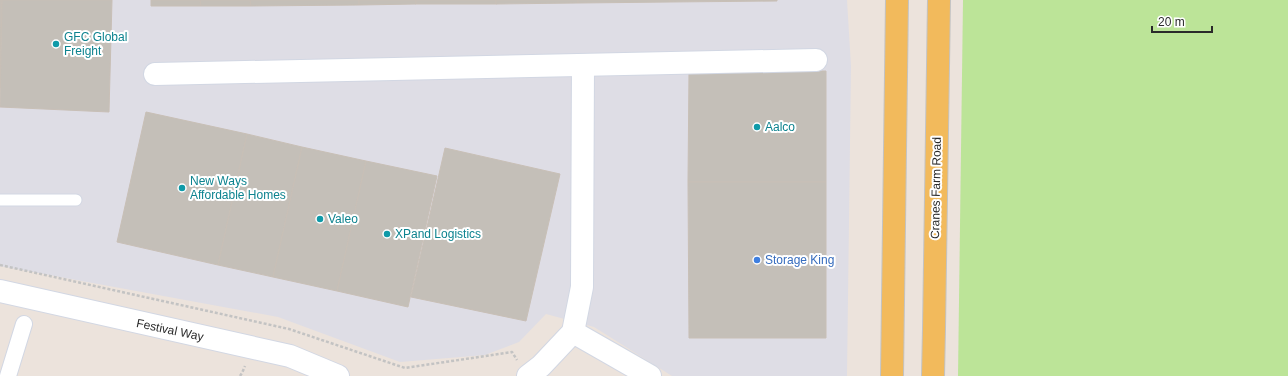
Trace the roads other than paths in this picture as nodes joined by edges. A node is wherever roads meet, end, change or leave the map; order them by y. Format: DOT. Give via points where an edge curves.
graph roads {
  1 [pos="897,0"];
  2 [pos="939,0"];
  3 [pos="816,60"];
  4 [pos="583,65"];
  5 [pos="155,74"];
  6 [pos="0,200"];
  7 [pos="76,200"];
  8 [pos="0,291"];
  9 [pos="24,324"];
  10 [pos="573,332"];
  11 [pos="8,376"];
  12 [pos="338,376"];
  13 [pos="528,376"];
  14 [pos="650,376"];
  15 [pos="892,376"];
  16 [pos="933,376"];
  1 -- 15 [label="main road"];
  2 -- 16 [label="main road, Cranes Farm Road"];
  3 -- 4 [label="street"];
  4 -- 5 [label="street"];
  4 -- 10 [label="street" via="582,287"];
  6 -- 7 [label="lane"];
  8 -- 12 [label="street, Festival Way" via="290,356"];
  9 -- 11 [label="street"];
  10 -- 13 [label="street"];
  10 -- 14 [label="street"];
}
